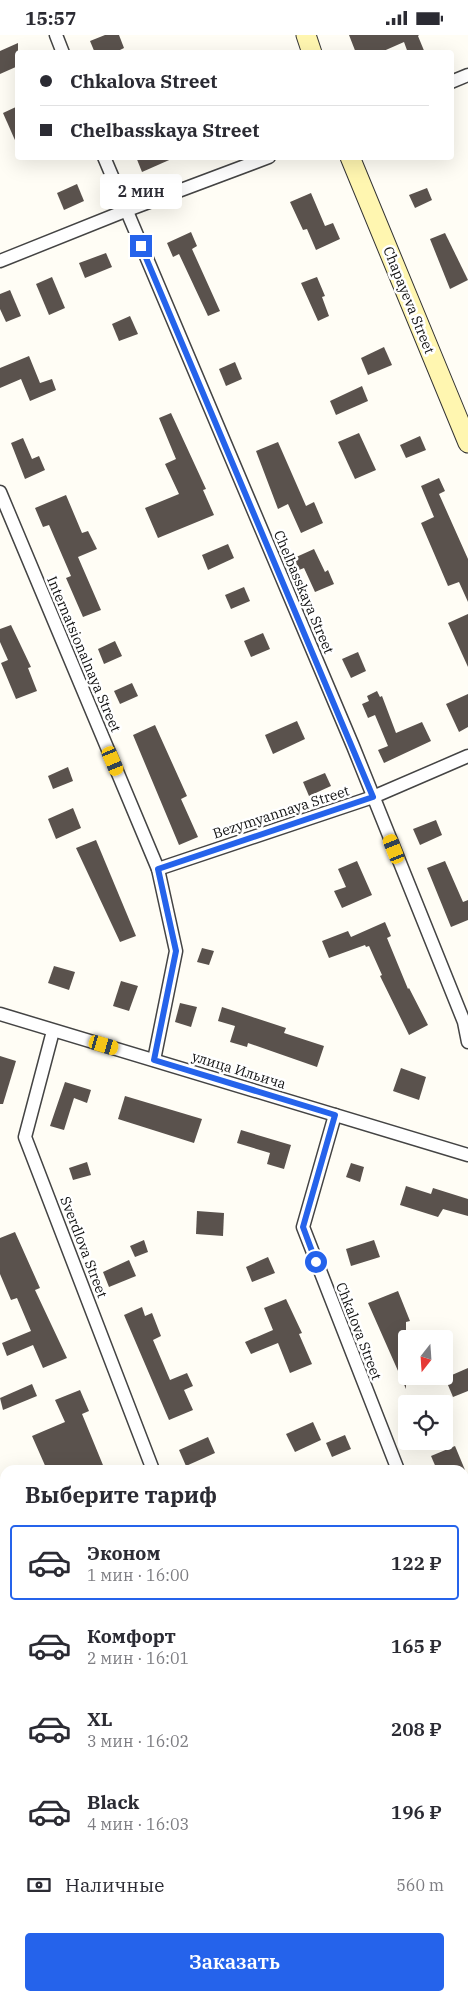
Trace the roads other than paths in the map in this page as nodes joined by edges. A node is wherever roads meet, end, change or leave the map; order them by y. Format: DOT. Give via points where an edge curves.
graph roads {
  1 [pos="56,35"];
  2 [pos="306,35"];
  3 [pos="62,50"];
  4 [pos="311,50"];
  5 [pos="468,75"];
  6 [pos="454,81"];
  7 [pos="105,160"];
  8 [pos="261,160"];
  9 [pos="351,160"];
  10 [pos="125,211"];
  11 [pos="0,261"];
  12 [pos="468,443"];
  13 [pos="0,492"];
  14 [pos="468,756"];
  15 [pos="373,797"];
  16 [pos="158,869"];
  17 [pos="0,1014"];
  18 [pos="53,1031"];
  19 [pos="468,1042"];
  20 [pos="154,1060"];
  21 [pos="335,1115"];
  22 [pos="468,1155"];
  23 [pos="151,1465"];
  24 [pos="396,1465"];
  1 -- 3 [label="street"];
  2 -- 4 [label="main road"];
  5 -- 6 [label="street"];
  7 -- 10 [label="street, Chelbasskaya Street"];
  8 -- 10 [label="street"];
  9 -- 12 [label="main road, Chapayeva Street"];
  10 -- 11 [label="street"];
  10 -- 15 [label="street, Chelbasskaya Street"];
  13 -- 16 [label="street, Internatsionalnaya Street"];
  14 -- 15 [label="street, Bezymyannaya Street"];
  15 -- 16 [label="street, Bezymyannaya Street"];
  15 -- 19 [label="street, Chelbasskaya Street" via="464,1022"];
  16 -- 20 [label="street, Internatsionalnaya Street" via="176,951"];
  17 -- 18 [label="street, улица Ильича"];
  18 -- 20 [label="street, улица Ильича"];
  18 -- 23 [label="street, Sverdlova Street" via="25,1137"];
  20 -- 21 [label="street, улица Ильича"];
  21 -- 22 [label="street, улица Ильича"];
  21 -- 24 [label="street, Chkalova Street" via="303,1227"];
}
